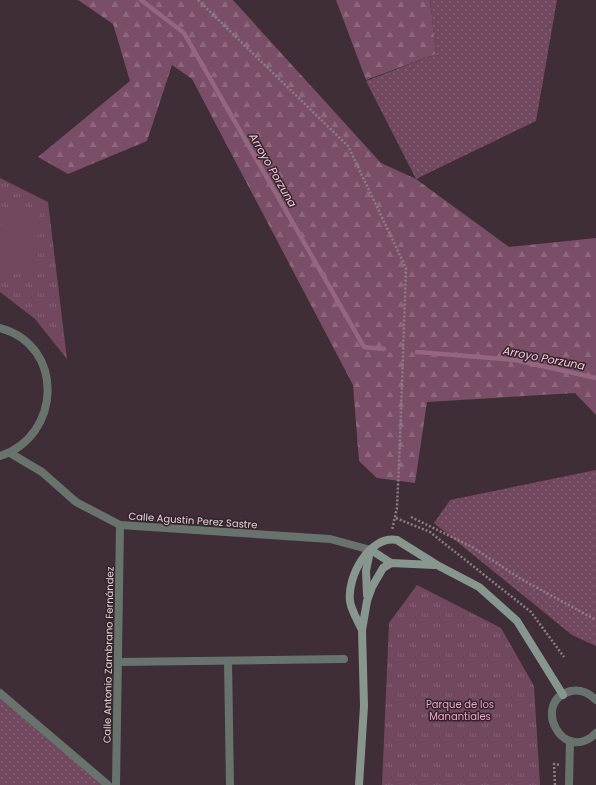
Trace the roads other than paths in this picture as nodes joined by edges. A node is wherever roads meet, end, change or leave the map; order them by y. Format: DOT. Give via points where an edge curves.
graph roads {
  1 [pos="0,328"];
  2 [pos="10,453"];
  3 [pos="0,456"];
  4 [pos="120,525"];
  5 [pos="370,550"];
  6 [pos="391,563"];
  7 [pos="437,565"];
  8 [pos="367,601"];
  9 [pos="362,630"];
  10 [pos="344,659"];
  11 [pos="228,661"];
  12 [pos="118,662"];
  13 [pos="0,692"];
  14 [pos="563,695"];
  15 [pos="596,700"];
  16 [pos="596,733"];
  17 [pos="570,741"];
  18 [pos="108,785"];
  19 [pos="116,785"];
  20 [pos="230,785"];
  21 [pos="359,785"];
  22 [pos="569,785"];
  1 -- 2 [label="street" via="9,330 27,342 41,360 48,380 48,402 41,423 28,440"];
  2 -- 3 [label="street"];
  2 -- 4 [label="street, Calle Agustin Perez Sastre" via="42,472 76,502"];
  4 -- 5 [label="street, Calle Agustin Perez Sastre" via="330,538"];
  4 -- 12 [label="street, Calle Antonio Zambrano Fernández"];
  5 -- 6 [label="street"];
  5 -- 7 [label="street" via="390,538"];
  5 -- 8 [label="street" via="366,571"];
  5 -- 9 [label="street" via="358,563 351,588 350,602"];
  6 -- 7 [label="street"];
  6 -- 8 [label="street" via="383,568 372,586"];
  7 -- 14 [label="street" via="479,587 517,621"];
  8 -- 9 [label="street"];
  9 -- 21 [label="street" via="364,706"];
  10 -- 11 [label="street"];
  11 -- 12 [label="street"];
  11 -- 20 [label="street"];
  12 -- 19 [label="street, Calle Antonio Zambrano Fernández"];
  13 -- 18 [label="street"];
  14 -- 15 [label="street" via="578,690 586,692"];
  14 -- 17 [label="street" via="553,708 553,724 556,732"];
  16 -- 17 [label="street" via="586,740"];
  17 -- 22 [label="street"];
}
